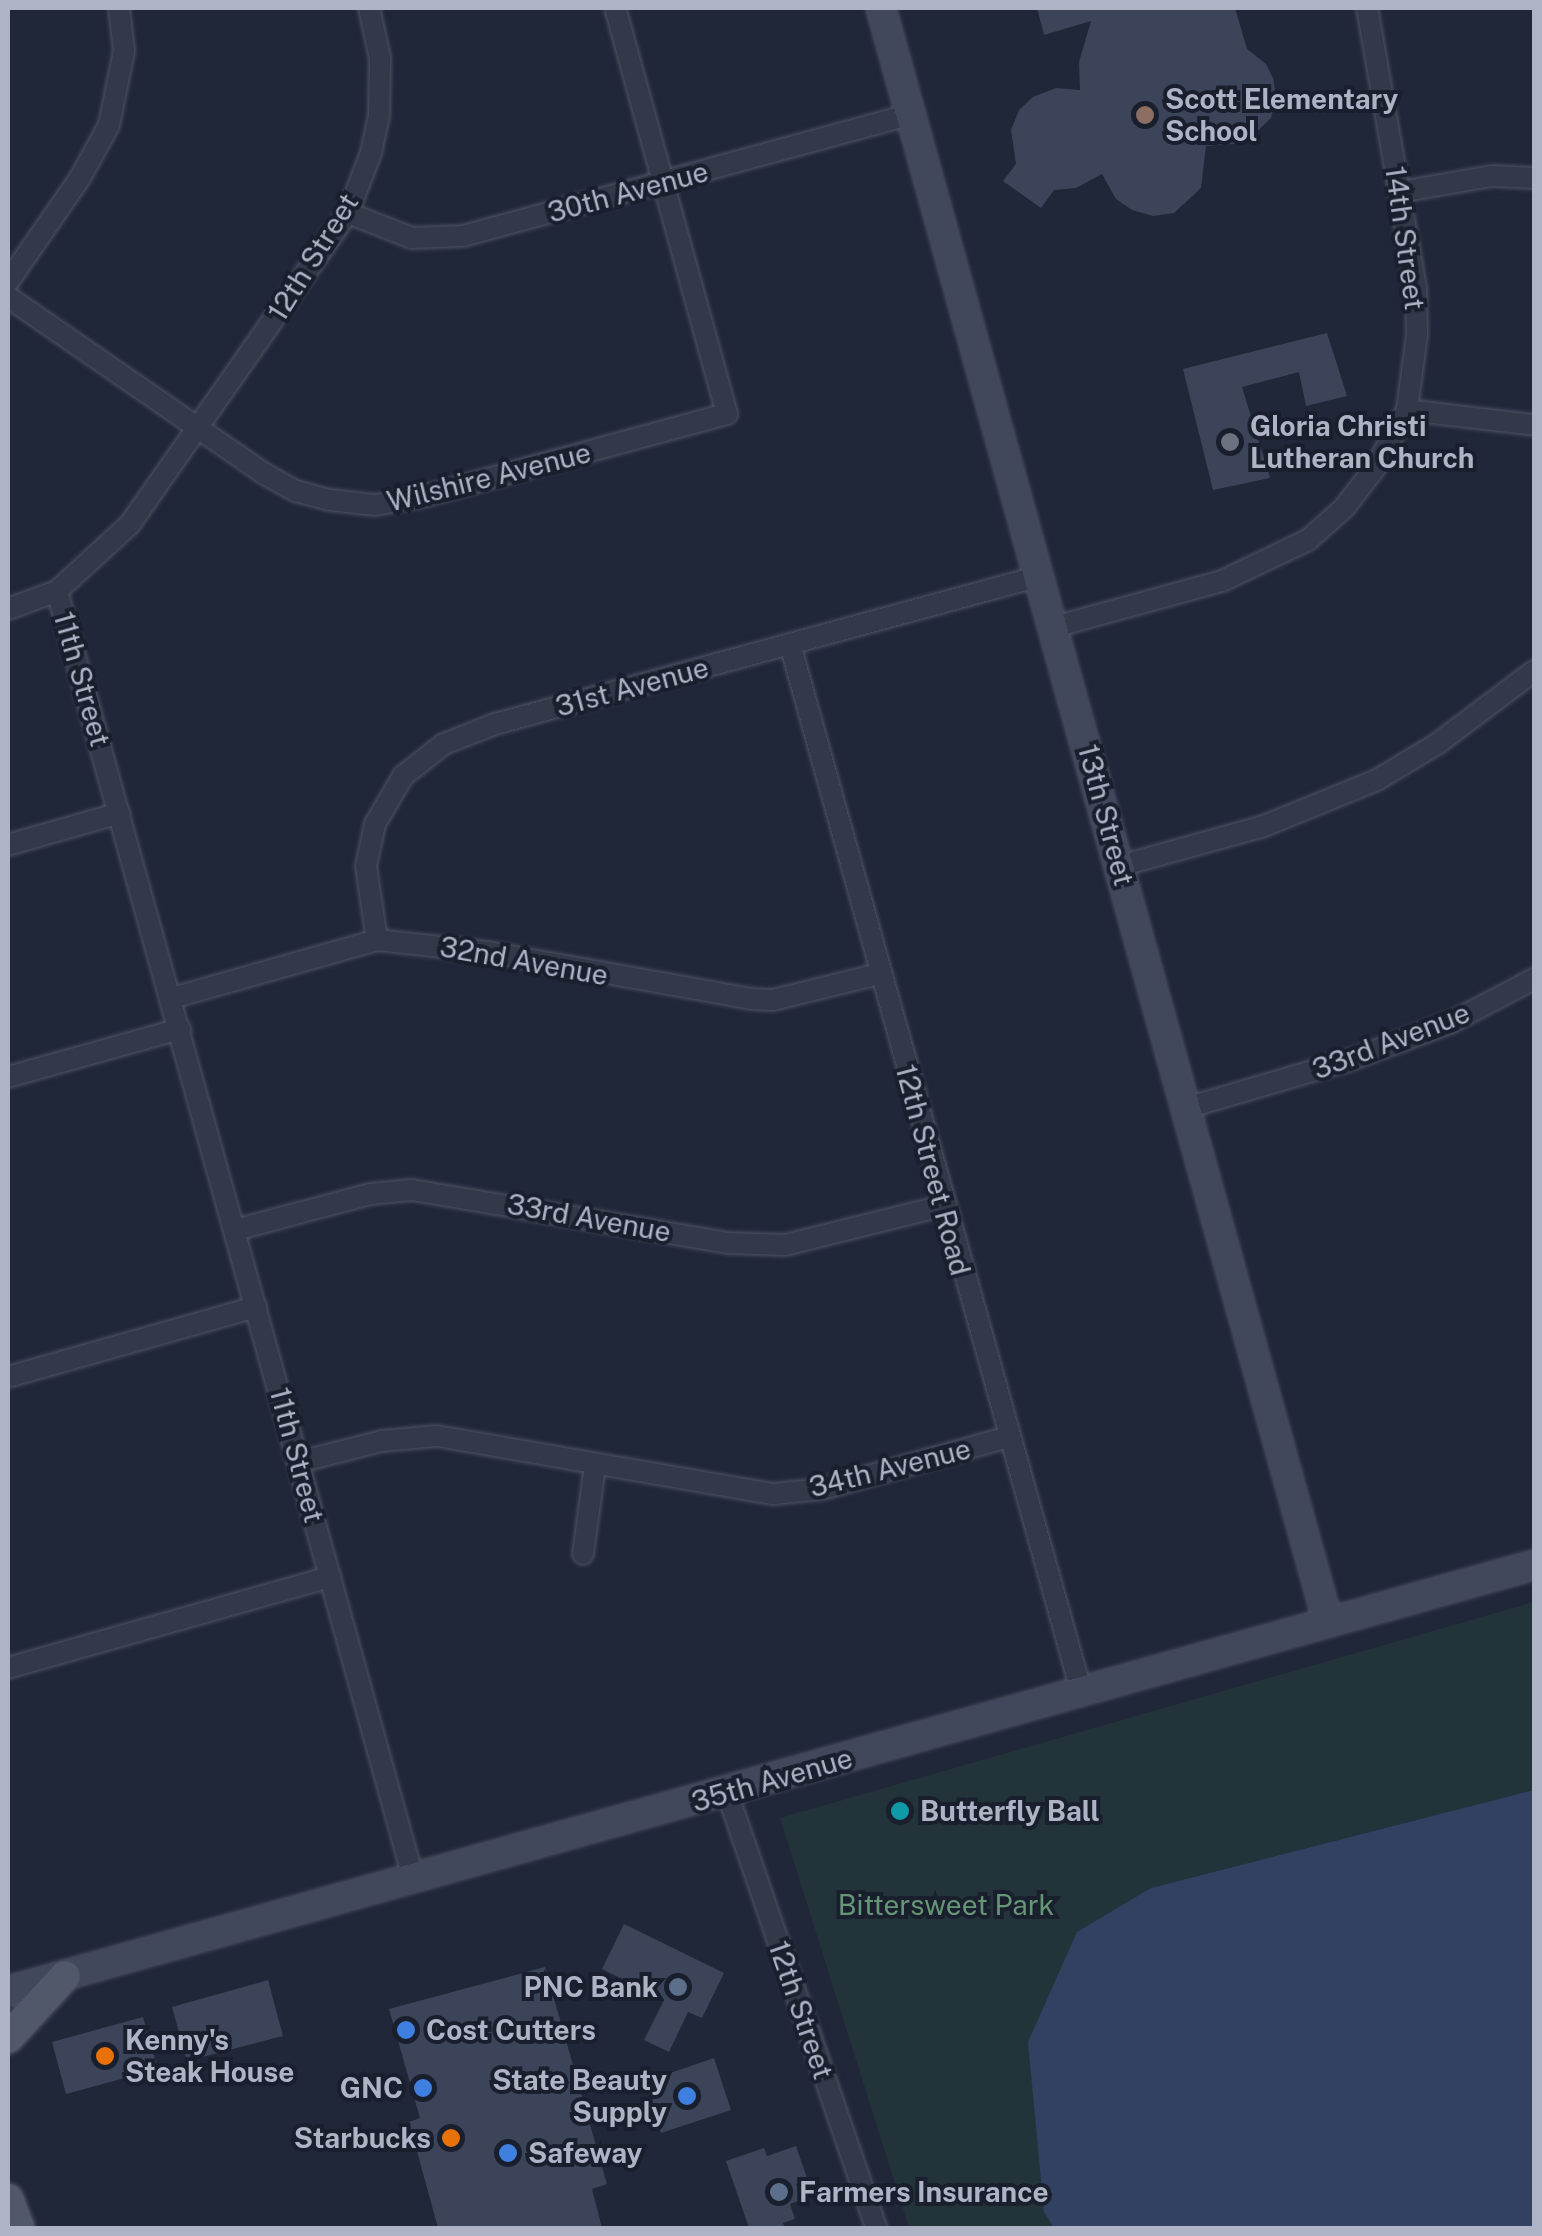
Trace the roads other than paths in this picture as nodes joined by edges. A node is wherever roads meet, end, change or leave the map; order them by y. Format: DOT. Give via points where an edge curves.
graph roads {
  1 [pos="119,8"];
  2 [pos="370,8"];
  3 [pos="615,8"];
  4 [pos="881,8"];
  5 [pos="1367,8"];
  6 [pos="909,115"];
  7 [pos="1534,178"];
  8 [pos="663,183"];
  9 [pos="1400,192"];
  10 [pos="348,212"];
  11 [pos="8,282"];
  12 [pos="8,298"];
  13 [pos="1408,410"];
  14 [pos="1534,424"];
  15 [pos="198,428"];
  16 [pos="1040,576"];
  17 [pos="58,591"];
  18 [pos="8,609"];
  19 [pos="1054,627"];
  20 [pos="790,644"];
  21 [pos="1534,671"];
  22 [pos="120,814"];
  23 [pos="8,845"];
  24 [pos="1120,866"];
  25 [pos="377,940"];
  26 [pos="880,974"];
  27 [pos="1534,979"];
  28 [pos="172,998"];
  29 [pos="180,1029"];
  30 [pos="8,1077"];
  31 [pos="1186,1108"];
  32 [pos="944,1206"];
  33 [pos="235,1230"];
  34 [pos="256,1307"];
  35 [pos="8,1377"];
  36 [pos="1008,1437"];
  37 [pos="299,1462"];
  38 [pos="595,1465"];
  39 [pos="583,1554"];
  40 [pos="1534,1565"];
  41 [pos="330,1577"];
  42 [pos="1328,1622"];
  43 [pos="8,1668"];
  44 [pos="1082,1694"];
  45 [pos="727,1792"];
  46 [pos="414,1881"];
  47 [pos="65,1976"];
  48 [pos="8,1991"];
  49 [pos="8,2038"];
  50 [pos="8,2200"];
  51 [pos="18,2228"];
  52 [pos="876,2228"];
  1 -- 11 [label="street" via="124,51 110,125"];
  2 -- 10 [label="street, 12th Street" via="380,58 379,116"];
  3 -- 8 [label="street"];
  4 -- 6 [label="street, 13th Street"];
  5 -- 9 [label="street, 14th Street"];
  6 -- 8 [label="street, 30th Avenue"];
  6 -- 16 [label="street, 13th Street"];
  7 -- 9 [label="street" via="1492,176"];
  8 -- 10 [label="street, 30th Avenue" via="439,239 412,238"];
  8 -- 15 [label="street, Wilshire Avenue" via="726,414 376,505 296,491"];
  9 -- 13 [label="street, 14th Street" via="1416,288"];
  10 -- 15 [label="street, 12th Street"];
  12 -- 15 [label="street, Wilshire Avenue"];
  13 -- 14 [label="street"];
  13 -- 19 [label="street" via="1375,468 1308,540 1222,581"];
  15 -- 17 [label="street, 12th Street" via="130,524"];
  16 -- 19 [label="street, 13th Street"];
  16 -- 20 [label="street, 31st Avenue"];
  17 -- 18 [label="street"];
  17 -- 22 [label="street, 11th Street"];
  19 -- 24 [label="street, 13th Street"];
  20 -- 25 [label="street, 31st Avenue" via="494,724 444,744 403,776 374,824 366,866"];
  20 -- 26 [label="street, 12th Street Road"];
  21 -- 24 [label="street" via="1438,744 1377,780 1264,826"];
  22 -- 23 [label="street"];
  22 -- 28 [label="street, 11th Street"];
  24 -- 31 [label="street, 13th Street"];
  25 -- 26 [label="street, 32nd Avenue" via="488,952 752,999 773,1000"];
  25 -- 28 [label="street, 32nd Avenue"];
  26 -- 32 [label="street, 12th Street Road"];
  27 -- 31 [label="street, 33rd Avenue" via="1452,1022 1350,1060"];
  28 -- 29 [label="street, 11th Street"];
  29 -- 30 [label="street"];
  29 -- 33 [label="street, 11th Street"];
  31 -- 42 [label="street, 13th Street"];
  32 -- 33 [label="street, 33rd Avenue" via="784,1246 412,1190 370,1194"];
  32 -- 36 [label="street, 12th Street Road"];
  33 -- 34 [label="street, 11th Street"];
  34 -- 35 [label="street"];
  34 -- 37 [label="street, 11th Street"];
  36 -- 38 [label="street, 34th Avenue" via="822,1488 774,1494"];
  36 -- 44 [label="street, 12th Street Road"];
  37 -- 38 [label="street, 34th Avenue" via="382,1441 437,1436"];
  37 -- 41 [label="street, 11th Street"];
  38 -- 39 [label="street"];
  40 -- 42 [label="street, 35th Avenue"];
  41 -- 43 [label="street"];
  41 -- 46 [label="street, 11th Street"];
  42 -- 44 [label="street, 35th Avenue"];
  44 -- 45 [label="street, 35th Avenue"];
  45 -- 46 [label="street, 35th Avenue"];
  45 -- 52 [label="street, 12th Street"];
  46 -- 47 [label="street, 35th Avenue"];
  47 -- 48 [label="street, 35th Avenue"];
  47 -- 49 [label="main road"];
  50 -- 51 [label="main road"];
}
